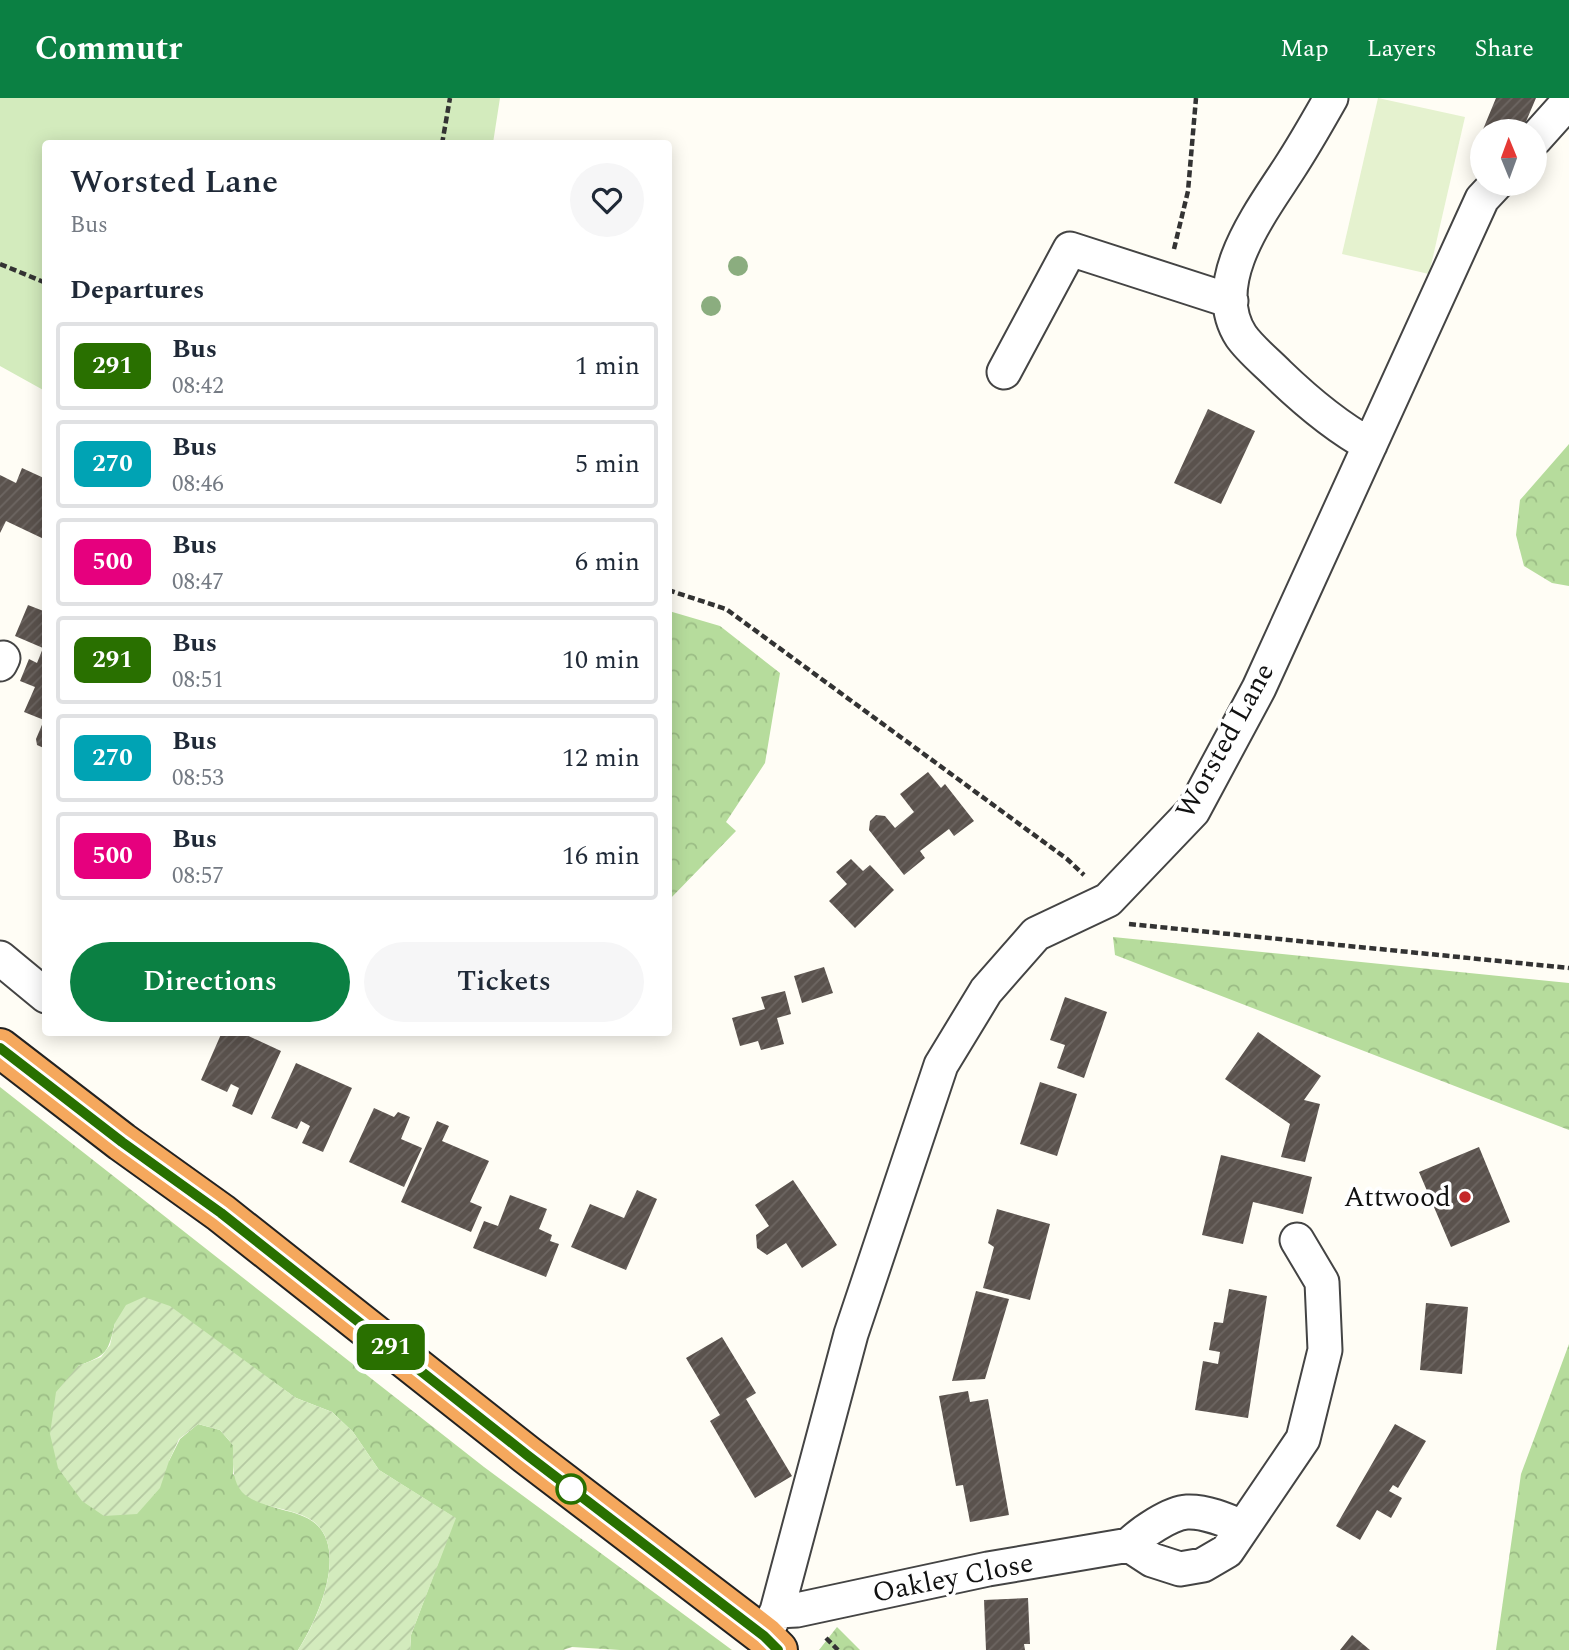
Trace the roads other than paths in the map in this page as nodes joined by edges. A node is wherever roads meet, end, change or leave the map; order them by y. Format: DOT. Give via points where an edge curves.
graph roads {
  1 [pos="1331,98"];
  2 [pos="1569,101"];
  3 [pos="1547,126"];
  4 [pos="1485,196"];
  5 [pos="1231,301"];
  6 [pos="1004,372"];
  7 [pos="1370,445"];
  8 [pos="0,958"];
  9 [pos="42,993"];
  10 [pos="0,1048"];
  11 [pos="1297,1240"];
  12 [pos="1241,1527"];
  13 [pos="1129,1545"];
  14 [pos="773,1632"];
  1 -- 5 [label="street" via="1244,242 1234,269"];
  2 -- 3 [label="street"];
  4 -- 7 [label="street, Worsted Lane"];
  5 -- 6 [label="street" via="1070,249"];
  5 -- 7 [label="street" via="1241,336 1268,364 1342,430"];
  7 -- 14 [label="street, Worsted Lane" via="1259,688 1193,811 1108,900 1036,934 986,991 941,1065 851,1334"];
  8 -- 9 [label="street"];
  10 -- 14 [label="highway" via="221,1213 516,1446"];
  11 -- 12 [label="street" via="1322,1282 1325,1350 1303,1439"];
  12 -- 13 [label="street, Oakley Close" via="1186,1511 1144,1530"];
  12 -- 13 [label="street" via="1227,1551 1203,1565 1180,1569 1152,1560"];
  13 -- 14 [label="street, Oakley Close" via="988,1569 797,1610"];
}
